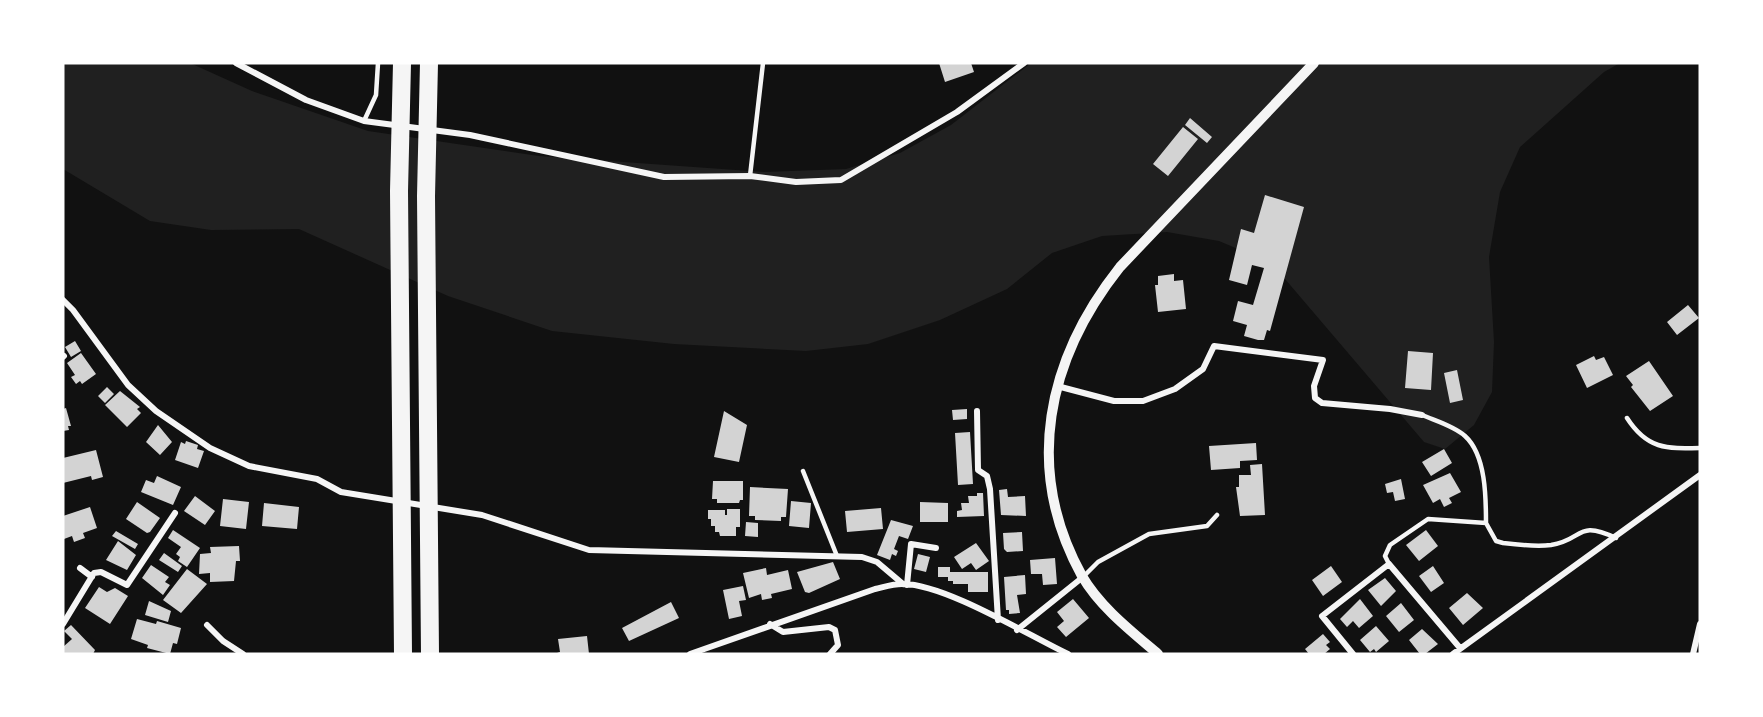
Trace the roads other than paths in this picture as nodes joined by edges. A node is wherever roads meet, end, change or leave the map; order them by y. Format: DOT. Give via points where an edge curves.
graph roads {
  1 [pos="236,63"];
  2 [pos="378,63"];
  3 [pos="402,63"];
  4 [pos="429,63"];
  5 [pos="763,63"];
  6 [pos="1024,63"];
  7 [pos="1314,63"];
  8 [pos="364,122"];
  9 [pos="750,176"];
  10 [pos="63,300"];
  11 [pos="1056,386"];
  12 [pos="977,411"];
  13 [pos="1422,416"];
  14 [pos="1627,418"];
  15 [pos="1700,448"];
  16 [pos="803,471"];
  17 [pos="1700,476"];
  18 [pos="175,513"];
  19 [pos="1217,515"];
  20 [pos="1486,523"];
  21 [pos="1616,538"];
  22 [pos="936,548"];
  23 [pos="837,556"];
  24 [pos="1389,564"];
  25 [pos="80,568"];
  26 [pos="92,577"];
  27 [pos="1083,577"];
  28 [pos="905,584"];
  29 [pos="998,620"];
  30 [pos="63,624"];
  31 [pos="770,624"];
  32 [pos="1700,624"];
  33 [pos="207,625"];
  34 [pos="1017,630"];
  35 [pos="1460,648"];
  36 [pos="243,654"];
  37 [pos="403,654"];
  38 [pos="430,654"];
  39 [pos="690,654"];
  40 [pos="830,654"];
  41 [pos="1068,654"];
  42 [pos="1158,654"];
  43 [pos="1353,654"];
  44 [pos="1453,654"];
  45 [pos="1693,654"];
  1 -- 8 [label="street" via="306,100"];
  2 -- 8 [label="lane" via="376,95"];
  3 -- 37 [label="highway" via="399,191"];
  4 -- 38 [label="highway" via="426,196"];
  5 -- 9 [label="lane"];
  6 -- 9 [label="street" via="957,112 841,180 796,182"];
  7 -- 11 [label="street" via="1119,267 1070,346"];
  8 -- 9 [label="street" via="470,135 664,177"];
  10 -- 23 [label="street" via="128,385 156,411 183,431 249,466 317,479 341,492 482,515 589,550"];
  11 -- 13 [label="street" via="1114,401 1143,401 1174,388 1203,369 1214,346 1323,360 1314,386 1315,398 1322,403"];
  11 -- 27 [label="street" via="1047,465 1060,526"];
  12 -- 29 [label="street" via="978,470 987,476 990,489"];
  13 -- 20 [label="lane" via="1465,436 1473,446 1480,467"];
  14 -- 15 [label="lane" via="1638,434 1654,444 1668,449"];
  16 -- 23 [label="lane"];
  17 -- 21 [label="street"];
  18 -- 26 [label="street" via="127,585 101,572"];
  19 -- 27 [label="lane" via="1207,526 1149,534 1098,562"];
  20 -- 21 [label="lane" via="1496,541 1503,543 1549,545 1592,528"];
  20 -- 24 [label="lane" via="1428,519 1390,545 1385,556"];
  21 -- 35 [label="street"];
  22 -- 28 [label="street" via="911,544"];
  23 -- 28 [label="street" via="877,562"];
  24 -- 35 [label="street"];
  24 -- 43 [label="street" via="1323,616"];
  25 -- 26 [label="street"];
  26 -- 30 [label="street"];
  27 -- 34 [label="street"];
  27 -- 42 [label="street" via="1124,625"];
  28 -- 29 [label="street" via="931,588"];
  28 -- 31 [label="street" via="875,589"];
  29 -- 34 [label="street"];
  31 -- 39 [label="street"];
  31 -- 40 [label="street" via="783,632 829,627 835,630 838,645"];
  32 -- 45 [label="street"];
  33 -- 36 [label="street"];
  34 -- 41 [label="street"];
  35 -- 44 [label="street"];
}
